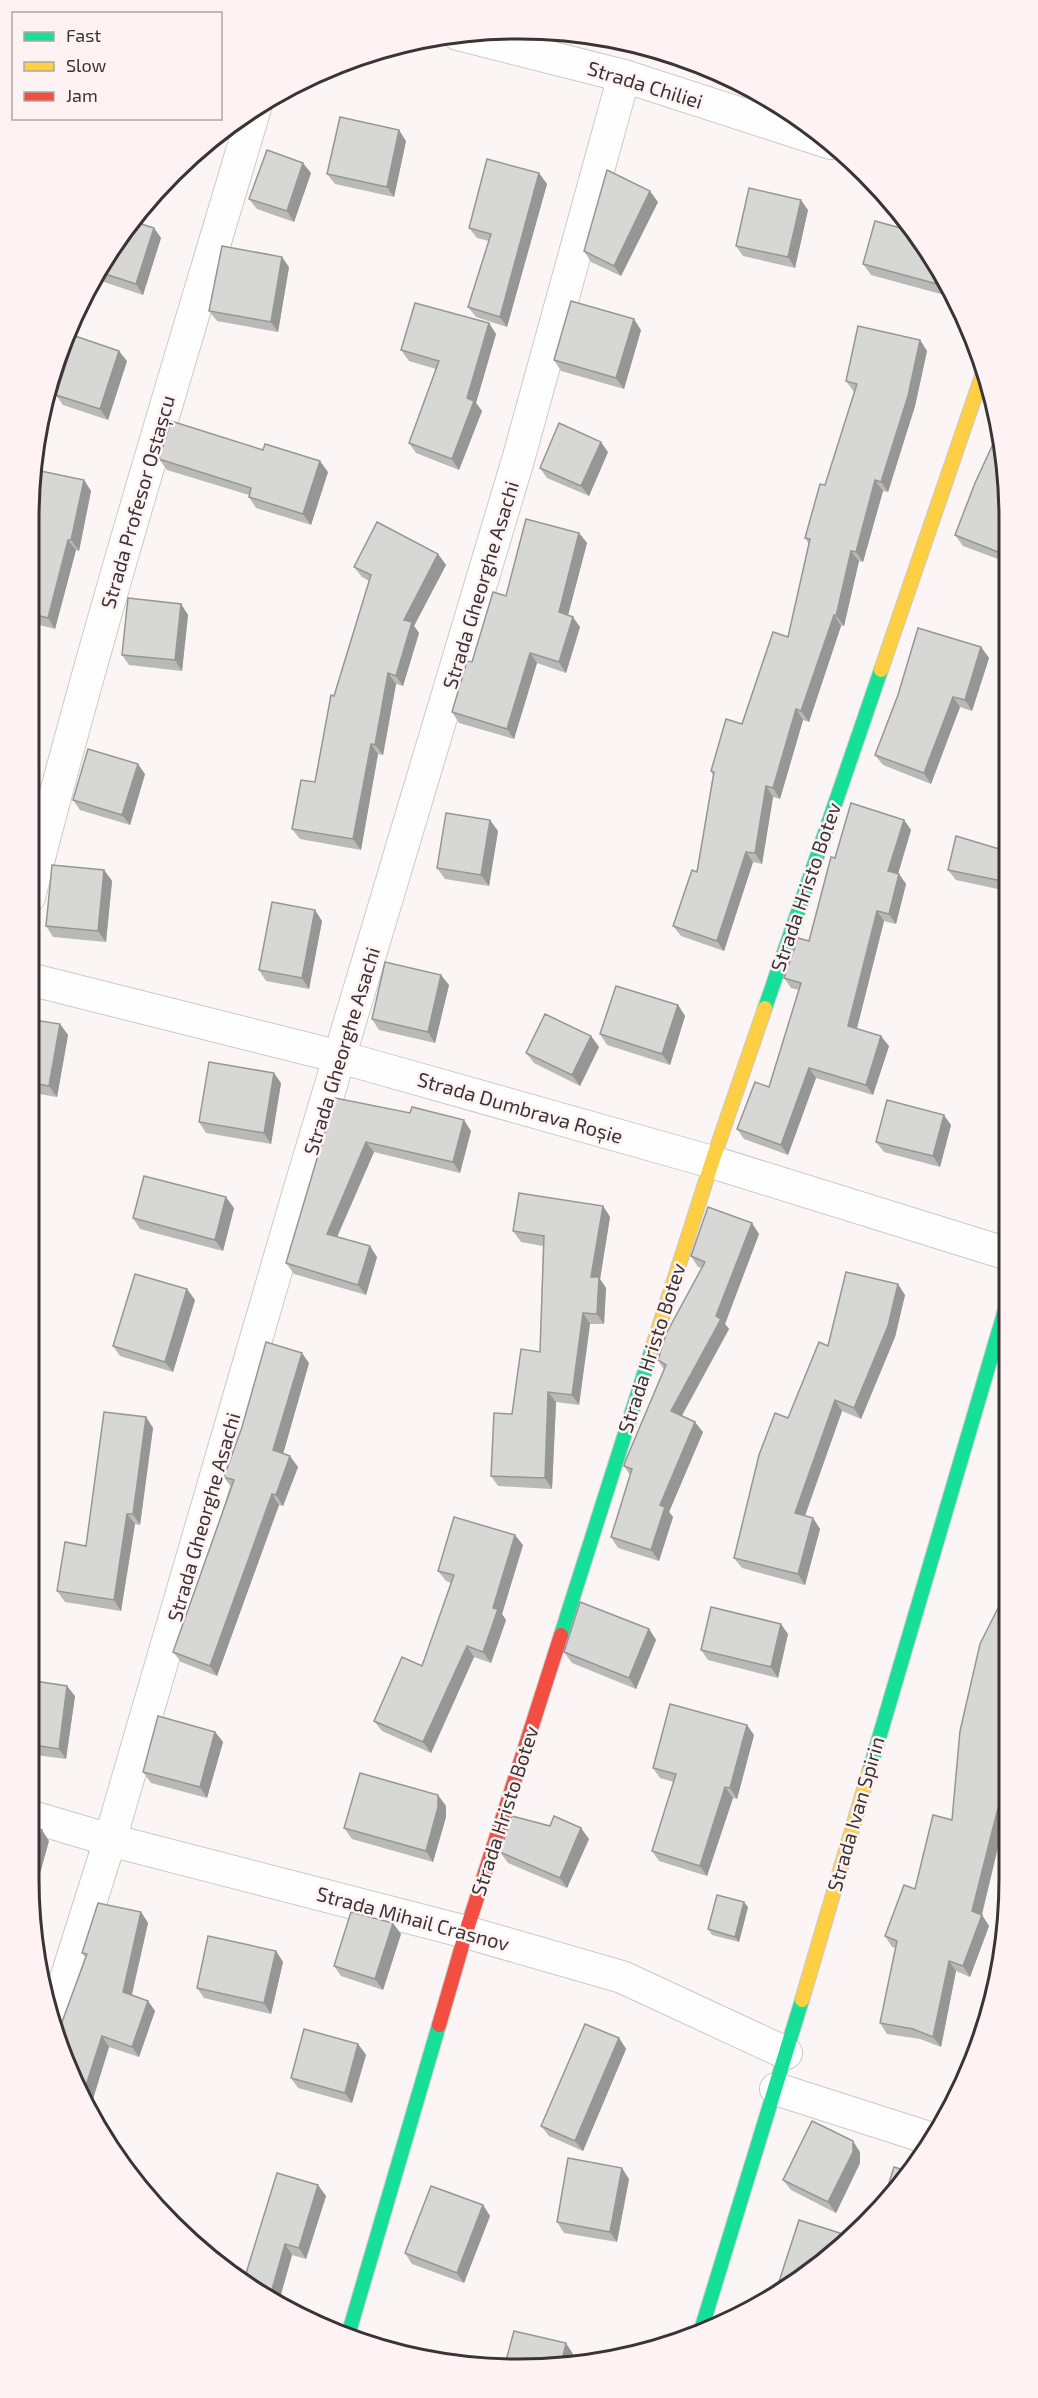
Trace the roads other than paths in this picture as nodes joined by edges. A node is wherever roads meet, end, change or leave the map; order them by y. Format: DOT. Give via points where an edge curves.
graph roads {
  1 [pos="483,40"];
  2 [pos="624,76"];
  3 [pos="251,121"];
  4 [pos="807,135"];
  5 [pos="979,383"];
  6 [pos="39,854"];
  7 [pos="39,982"];
  8 [pos="340,1058"];
  9 [pos="712,1162"];
  10 [pos="999,1251"];
  11 [pos="999,1331"];
  12 [pos="39,1819"];
  13 [pos="110,1840"];
  14 [pos="466,1932"];
  15 [pos="57,2008"];
  16 [pos="786,2053"];
  17 [pos="776,2089"];
  18 [pos="924,2136"];
  19 [pos="704,2322"];
  20 [pos="350,2328"];
  1 -- 2 [label="street, Strada Chiliei"];
  2 -- 4 [label="street, Strada Chiliei"];
  2 -- 8 [label="street, Strada Gheorghe Asachi" via="518,460"];
  3 -- 6 [label="street, Strada Profesor Ostașcu"];
  5 -- 9 [label="street, Strada Hristo Botev"];
  7 -- 8 [label="street, Strada Dumbrava Roșie"];
  8 -- 9 [label="street, Strada Dumbrava Roșie"];
  8 -- 13 [label="street, Strada Gheorghe Asachi"];
  9 -- 10 [label="street, Strada Dumbrava Roșie"];
  9 -- 14 [label="street, Strada Hristo Botev"];
  11 -- 16 [label="street, Strada Ivan Spirin"];
  12 -- 13 [label="street, Strada Mihail Crasnov"];
  13 -- 14 [label="street, Strada Mihail Crasnov"];
  13 -- 15 [label="street, Strada Gheorghe Asachi"];
  14 -- 16 [label="street, Strada Mihail Crasnov" via="622,1977"];
  14 -- 20 [label="street, Strada Hristo Botev"];
  16 -- 17 [label="street, Strada Ivan Spirin"];
  17 -- 18 [label="street"];
  17 -- 19 [label="street, Strada Ivan Spirin"];
}
